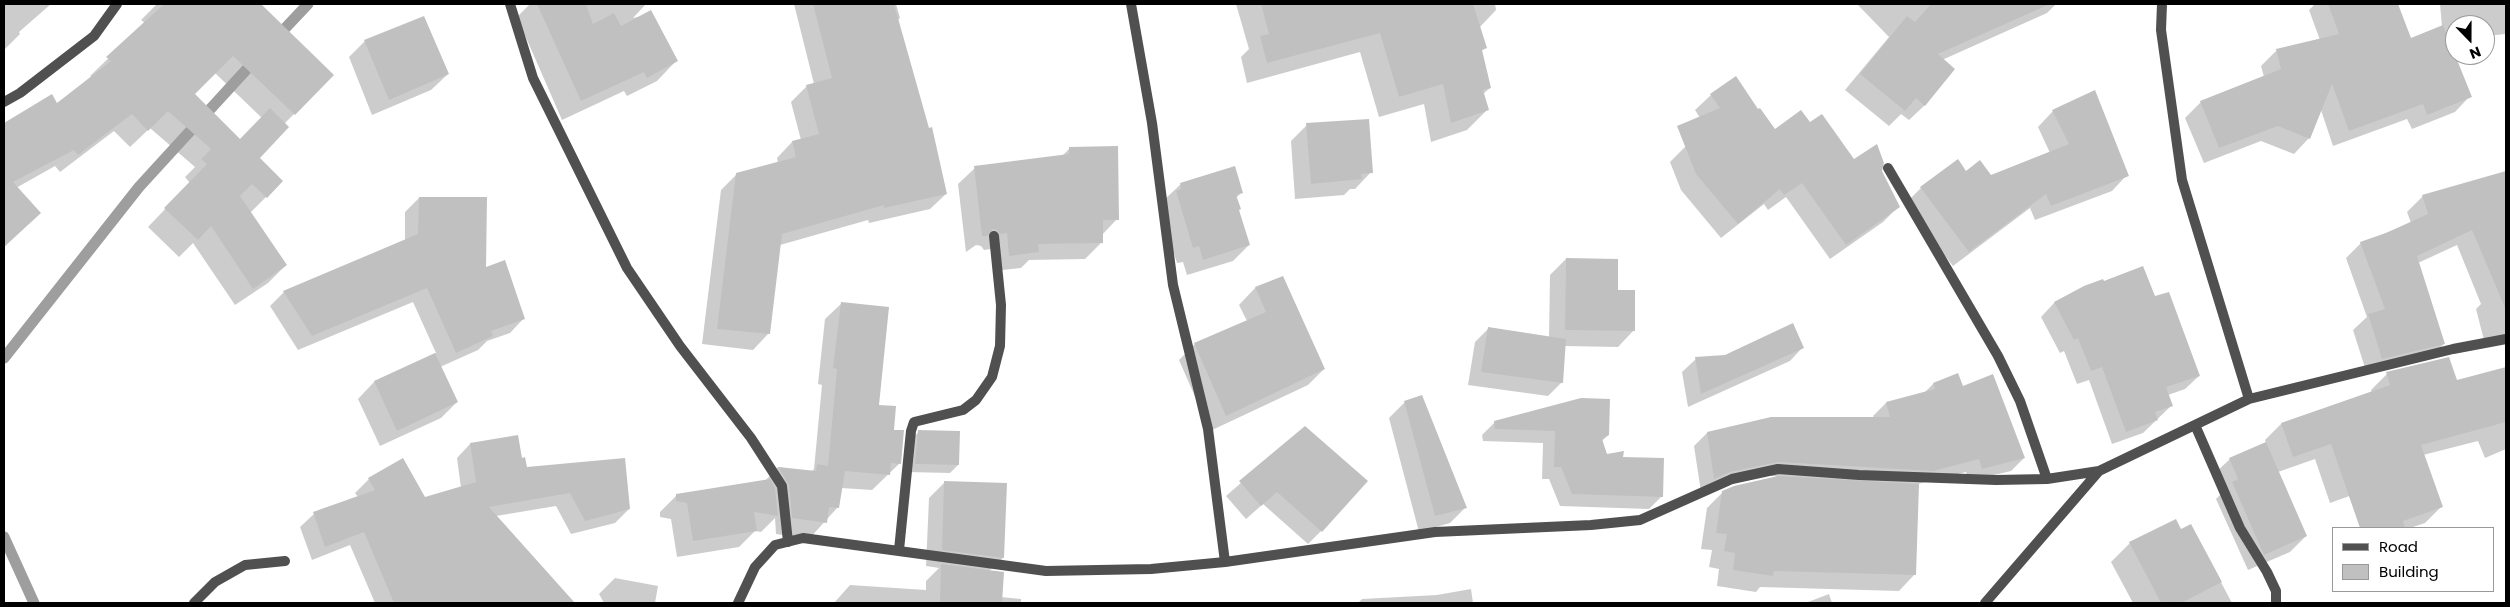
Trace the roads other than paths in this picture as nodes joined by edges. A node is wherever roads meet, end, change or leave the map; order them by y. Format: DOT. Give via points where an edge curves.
graph roads {
  1 [pos="117,4"];
  2 [pos="510,4"];
  3 [pos="1131,4"];
  4 [pos="2162,4"];
  5 [pos="4,102"];
  6 [pos="1888,168"];
  7 [pos="994,236"];
  8 [pos="2506,340"];
  9 [pos="2249,399"];
  10 [pos="2195,426"];
  11 [pos="2100,471"];
  12 [pos="2047,479"];
  13 [pos="788,542"];
  14 [pos="899,550"];
  15 [pos="285,561"];
  16 [pos="1225,562"];
  17 [pos="194,603"];
  18 [pos="738,603"];
  19 [pos="1985,603"];
  20 [pos="2276,603"];
  1 -- 5 [label="street" via="94,36"];
  2 -- 13 [label="street" via="533,78 627,268 782,486"];
  3 -- 16 [label="street" via="1152,123 1172,285 1208,429"];
  4 -- 9 [label="street" via="2161,30 2182,180"];
  6 -- 12 [label="street" via="1998,356 2020,400"];
  7 -- 14 [label="street" via="1001,305 1000,346 992,377 976,400 963,410 914,422"];
  8 -- 9 [label="street" via="2452,349"];
  9 -- 10 [label="street"];
  10 -- 11 [label="street"];
  10 -- 20 [label="street" via="2240,528 2276,591"];
  11 -- 12 [label="street"];
  11 -- 19 [label="street"];
  12 -- 16 [label="street" via="1937,478 1778,469 1732,479 1640,520 1435,532"];
  13 -- 14 [label="street" via="803,538"];
  13 -- 18 [label="street" via="775,545 755,567"];
  14 -- 16 [label="street" via="1046,571 1151,569"];
  15 -- 17 [label="street" via="245,565 215,582"];
}
